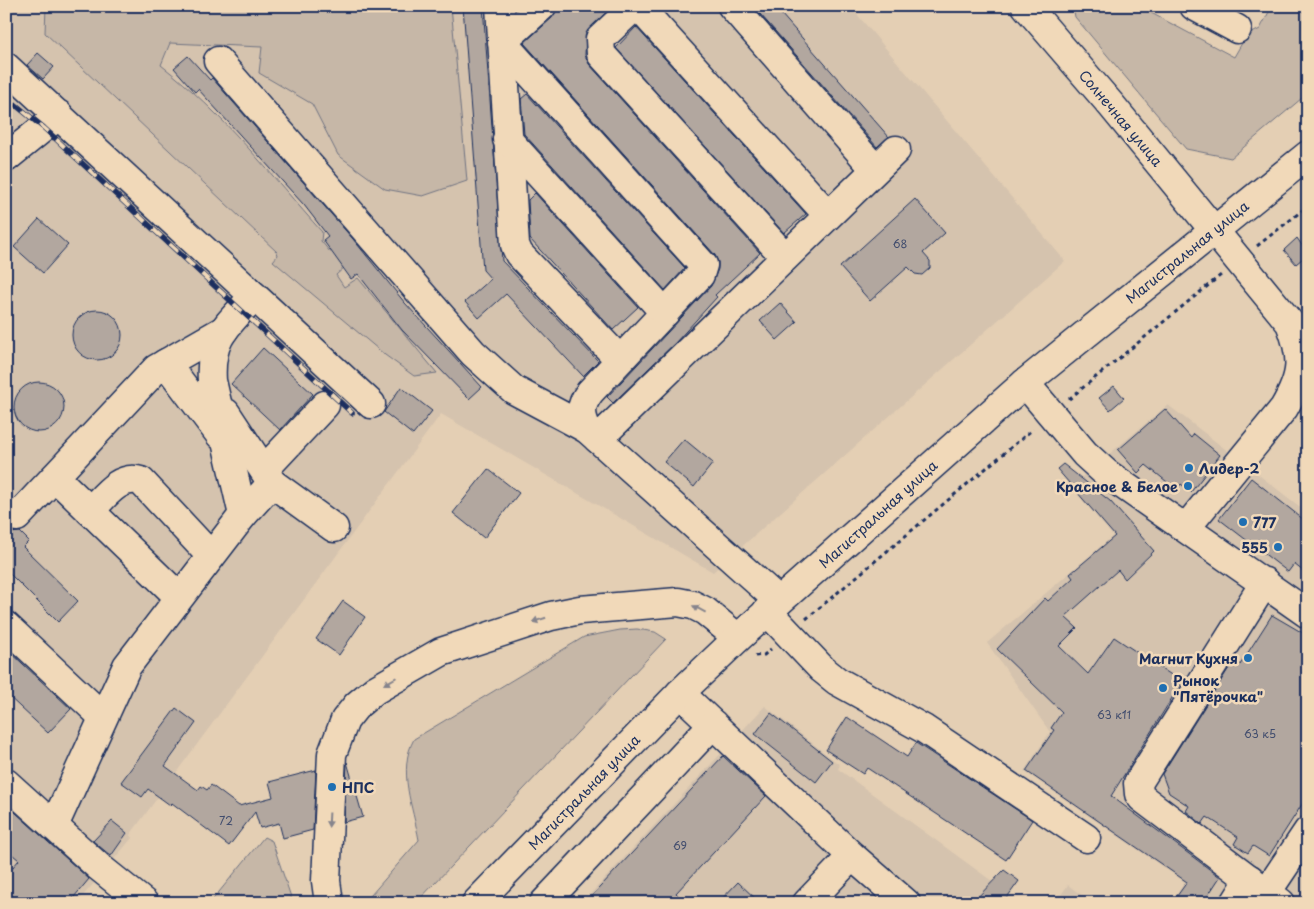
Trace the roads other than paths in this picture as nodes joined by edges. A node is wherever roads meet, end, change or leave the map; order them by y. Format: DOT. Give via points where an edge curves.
graph roads {
  1 [pos="500,6"];
  2 [pos="637,6"];
  3 [pos="732,6"];
  4 [pos="1026,6"];
  5 [pos="1194,6"];
  6 [pos="524,12"];
  7 [pos="1237,29"];
  8 [pos="502,42"];
  9 [pos="218,61"];
  10 [pos="6,67"];
  11 [pos="527,70"];
  12 [pos="504,91"];
  13 [pos="59,114"];
  14 [pos="507,139"];
  15 [pos="896,150"];
  16 [pos="8,154"];
  17 [pos="1308,155"];
  18 [pos="875,169"];
  19 [pos="538,174"];
  20 [pos="510,198"];
  21 [pos="828,215"];
  22 [pos="1214,231"];
  23 [pos="785,257"];
  24 [pos="254,296"];
  25 [pos="665,313"];
  26 [pos="224,330"];
  27 [pos="619,360"];
  28 [pos="166,363"];
  29 [pos="1025,383"];
  30 [pos="216,398"];
  31 [pos="371,404"];
  32 [pos="325,405"];
  33 [pos="592,434"];
  34 [pos="226,443"];
  35 [pos="268,476"];
  36 [pos="55,477"];
  37 [pos="90,511"];
  38 [pos="243,515"];
  39 [pos="17,517"];
  40 [pos="334,528"];
  41 [pos="1186,528"];
  42 [pos="211,556"];
  43 [pos="1265,582"];
  44 [pos="179,597"];
  45 [pos="773,606"];
  46 [pos="1308,614"];
  47 [pos="6,626"];
  48 [pos="743,647"];
  49 [pos="680,693"];
  50 [pos="103,717"];
  51 [pos="713,724"];
  52 [pos="6,783"];
  53 [pos="54,826"];
  54 [pos="1308,831"];
  55 [pos="1086,838"];
  56 [pos="852,856"];
  57 [pos="1266,891"];
  58 [pos="144,903"];
  59 [pos="329,903"];
  60 [pos="476,903"];
  61 [pos="544,903"];
  62 [pos="807,903"];
  63 [pos="906,903"];
  64 [pos="1234,903"];
  1 -- 8 [label="main road"];
  2 -- 21 [label="main road"];
  2 -- 23 [label="main road" via="600,39 601,54"];
  3 -- 18 [label="main road"];
  4 -- 22 [label="main road, Солнечная улица"];
  5 -- 7 [label="main road"];
  6 -- 8 [label="main road"];
  8 -- 11 [label="main road"];
  8 -- 12 [label="main road"];
  9 -- 33 [label="main road" via="473,353 514,390"];
  10 -- 13 [label="main road"];
  11 -- 12 [label="main road"];
  11 -- 25 [label="main road" via="703,265 700,275"];
  12 -- 14 [label="main road"];
  13 -- 16 [label="main road"];
  13 -- 24 [label="main road"];
  14 -- 19 [label="main road"];
  14 -- 20 [label="main road"];
  15 -- 18 [label="main road"];
  17 -- 22 [label="main road, Магистральная улица"];
  18 -- 21 [label="main road"];
  19 -- 20 [label="main road"];
  19 -- 25 [label="main road"];
  20 -- 27 [label="main road" via="513,237 519,254"];
  21 -- 23 [label="main road"];
  22 -- 29 [label="main road, Магистральная улица"];
  22 -- 41 [label="main road, Солнечная улица" via="1290,324 1299,346 1300,365 1297,386 1284,408"];
  23 -- 33 [label="main road"];
  24 -- 26 [label="main road"];
  24 -- 31 [label="main road"];
  25 -- 27 [label="main road"];
  26 -- 28 [label="main road"];
  26 -- 30 [label="main road" via="212,353"];
  27 -- 33 [label="main road" via="584,401 581,409 582,419"];
  28 -- 34 [label="main road"];
  28 -- 36 [label="main road" via="156,369"];
  29 -- 41 [label="main road" via="1098,466"];
  29 -- 45 [label="main road, Магистральная улица"];
  30 -- 34 [label="main road"];
  30 -- 35 [label="main road"];
  32 -- 35 [label="main road"];
  33 -- 45 [label="main road"];
  34 -- 38 [label="main road"];
  35 -- 38 [label="main road"];
  35 -- 40 [label="main road"];
  36 -- 37 [label="main road"];
  36 -- 39 [label="main road"];
  37 -- 42 [label="main road" via="121,482 134,478 142,481"];
  37 -- 44 [label="main road"];
  38 -- 42 [label="main road"];
  41 -- 43 [label="main road"];
  42 -- 44 [label="main road"];
  43 -- 46 [label="main road"];
  43 -- 57 [label="main road" via="1138,783 1138,788 1142,798"];
  44 -- 50 [label="main road" via="127,666"];
  45 -- 48 [label="main road, Магистральная улица"];
  45 -- 55 [label="main road" via="789,634 837,681 924,729"];
  47 -- 50 [label="main road"];
  48 -- 49 [label="main road, Магистральная улица"];
  48 -- 59 [label="main road, one-way" via="693,605 678,602 580,610 551,616 441,652 375,690 345,720 332,754 326,881"];
  49 -- 51 [label="main road"];
  49 -- 60 [label="main road, Магистральная улица"];
  50 -- 53 [label="main road"];
  51 -- 56 [label="main road"];
  51 -- 61 [label="main road"];
  52 -- 53 [label="main road"];
  53 -- 58 [label="main road"];
  54 -- 57 [label="main road"];
  56 -- 62 [label="main road"];
  56 -- 63 [label="main road"];
  57 -- 64 [label="main road"];
}
